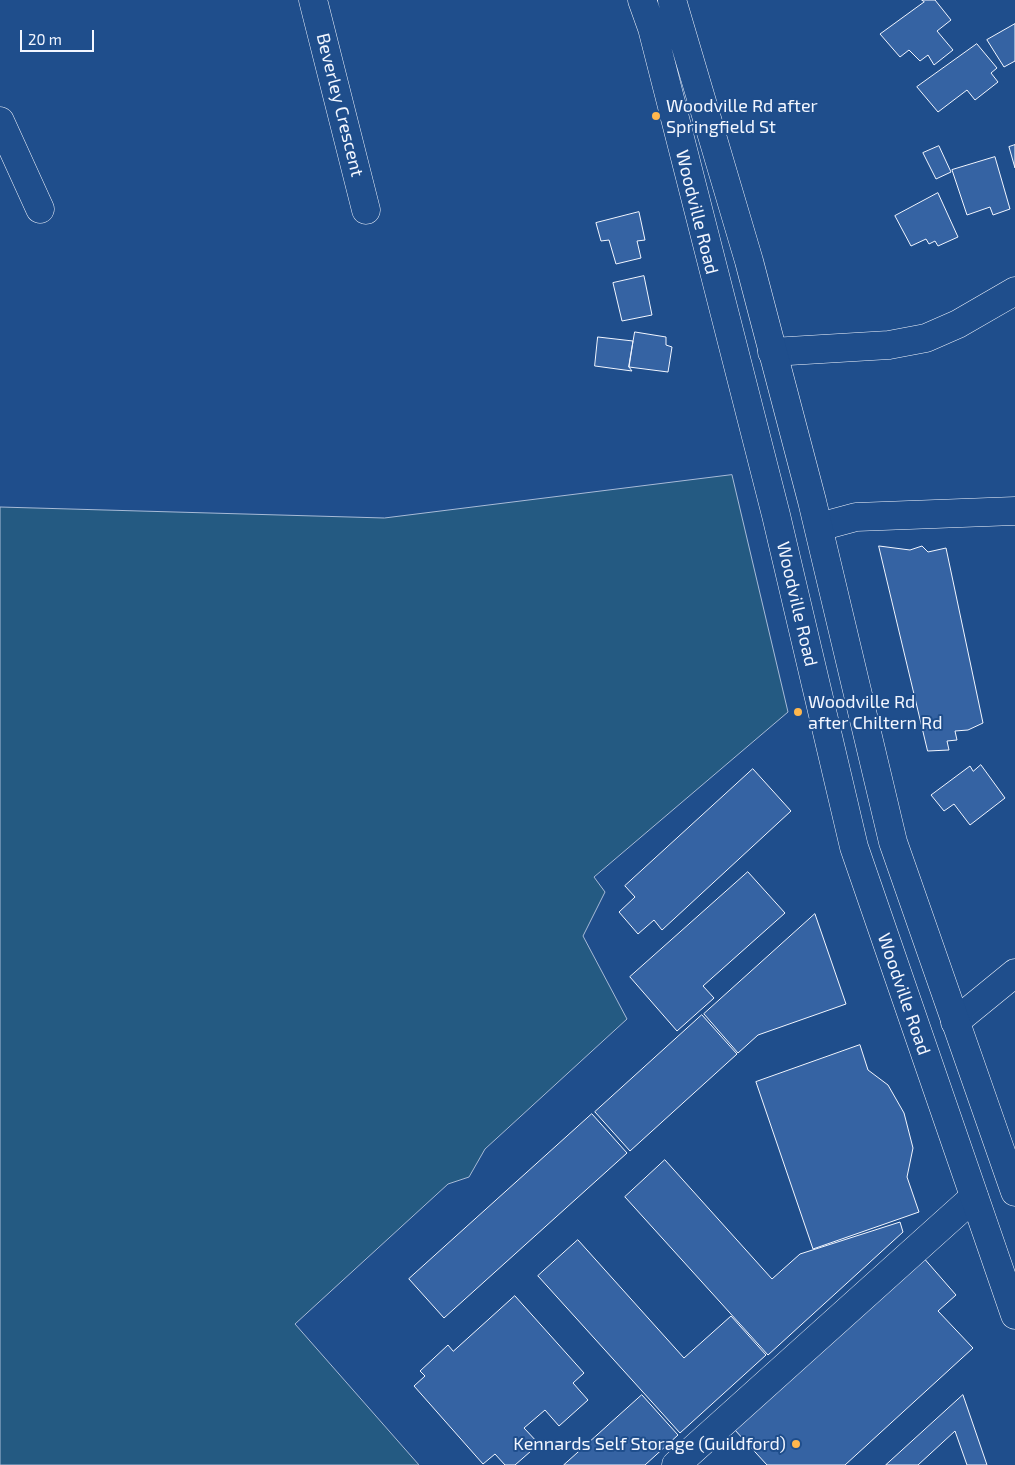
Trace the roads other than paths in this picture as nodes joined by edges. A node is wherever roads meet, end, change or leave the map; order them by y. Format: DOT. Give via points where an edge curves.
graph roads {
  1 [pos="313,0"];
  2 [pos="642,0"];
  3 [pos="672,0"];
  4 [pos="0,121"];
  5 [pos="40,210"];
  6 [pos="366,210"];
  7 [pos="1015,290"];
  8 [pos="772,352"];
  9 [pos="1015,511"];
  10 [pos="819,527"];
  11 [pos="1015,973"];
  12 [pos="955,1022"];
  13 [pos="1015,1192"];
  14 [pos="974,1197"];
  15 [pos="1015,1315"];
  16 [pos="676,1465"];
  1 -- 6 [label="main road, Beverley Crescent"];
  2 -- 14 [label="main road, Woodville Road" via="652,28 776,515 854,847"];
  3 -- 8 [label="main road, Woodville Road" via="749,261"];
  4 -- 5 [label="main road"];
  7 -- 8 [label="main road" via="958,324 926,338 889,345"];
  8 -- 10 [label="main road, Woodville Road"];
  9 -- 10 [label="main road" via="856,517"];
  10 -- 12 [label="main road, Woodville Road" via="893,842"];
  11 -- 12 [label="main road"];
  12 -- 13 [label="main road, Woodville Road"];
  14 -- 15 [label="main road, Woodville Road"];
  14 -- 16 [label="main road"];
}
